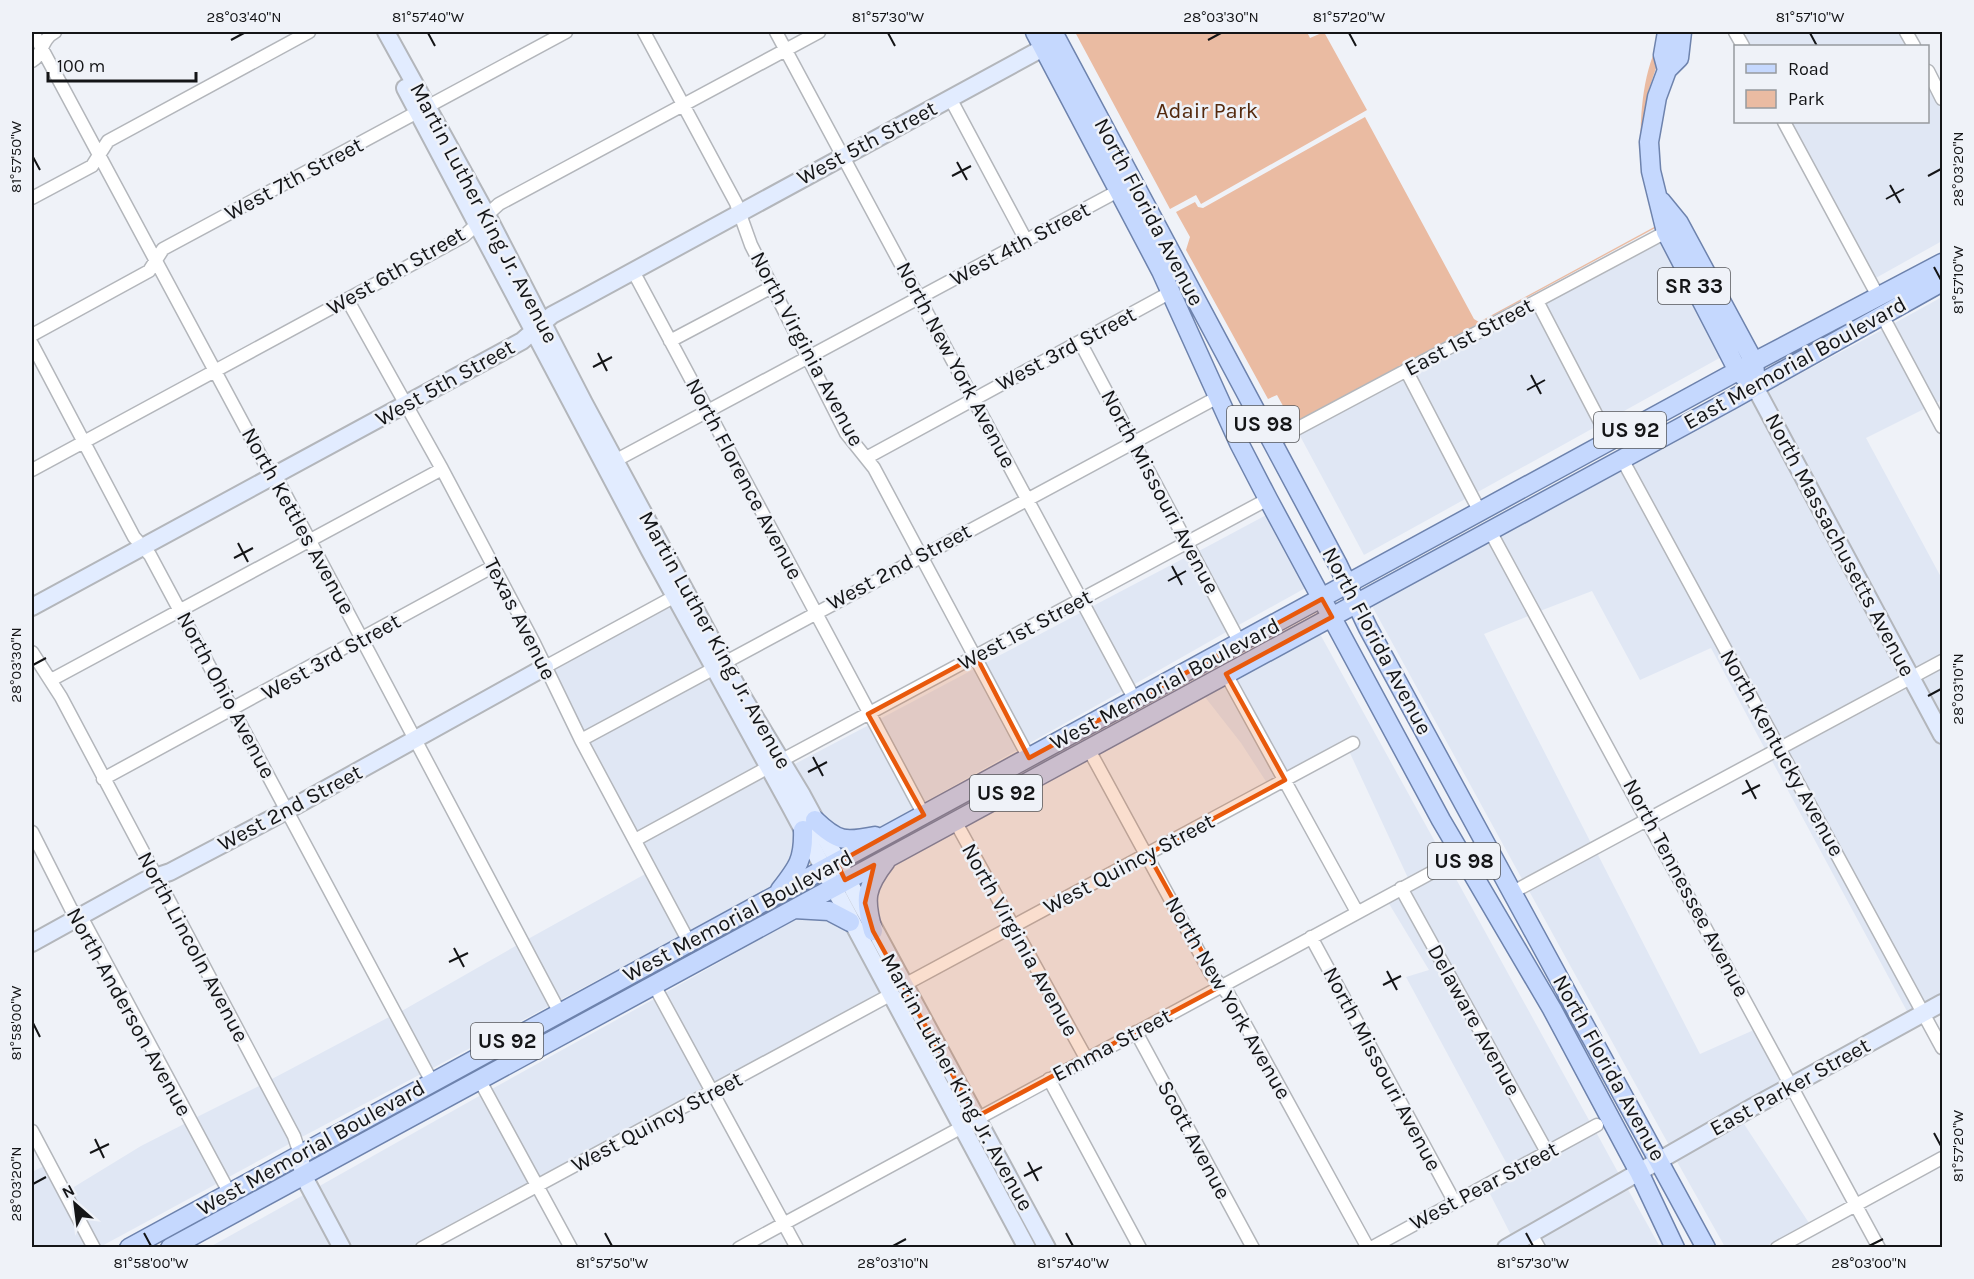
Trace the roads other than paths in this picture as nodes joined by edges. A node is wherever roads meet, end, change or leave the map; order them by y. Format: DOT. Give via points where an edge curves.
graph roads {
  1 [pos="33,32"];
  2 [pos="56,32"];
  3 [pos="309,32"];
  4 [pos="374,32"];
  5 [pos="386,32"];
  6 [pos="566,32"];
  7 [pos="644,32"];
  8 [pos="777,32"];
  9 [pos="819,32"];
  10 [pos="1035,32"];
  11 [pos="1053,32"];
  12 [pos="1667,32"];
  13 [pos="1682,32"];
  14 [pos="41,47"];
  15 [pos="1043,48"];
  16 [pos="787,50"];
  17 [pos="32,61"];
  18 [pos="1667,70"];
  19 [pos="1074,72"];
  20 [pos="1929,73"];
  21 [pos="1941,94"];
  22 [pos="950,98"];
  23 [pos="684,105"];
  24 [pos="422,108"];
  25 [pos="1785,123"];
  26 [pos="98,153"];
  27 [pos="844,156"];
  28 [pos="1119,191"];
  29 [pos="32,198"];
  30 [pos="1658,198"];
  31 [pos="739,212"];
  32 [pos="482,220"];
  33 [pos="1666,232"];
  34 [pos="1027,242"];
  35 [pos="154,260"];
  36 [pos="1942,263"];
  37 [pos="633,271"];
  38 [pos="1942,282"];
  39 [pos="772,287"];
  40 [pos="1171,292"];
  41 [pos="921,297"];
  42 [pos="347,300"];
  43 [pos="1537,301"];
  44 [pos="1880,306"];
  45 [pos="538,328"];
  46 [pos="32,335"];
  47 [pos="670,341"];
  48 [pos="1080,342"];
  49 [pos="32,344"];
  50 [pos="808,358"];
  51 [pos="1754,362"];
  52 [pos="1406,370"];
  53 [pos="1738,371"];
  54 [pos="216,372"];
  55 [pos="1755,387"];
  56 [pos="1218,397"];
  57 [pos="974,398"];
  58 [pos="405,405"];
  59 [pos="707,411"];
  60 [pos="1942,427"];
  61 [pos="1134,441"];
  62 [pos="1610,441"];
  63 [pos="83,442"];
  64 [pos="1272,442"];
  65 [pos="866,458"];
  66 [pos="1622,459"];
  67 [pos="610,463"];
  68 [pos="442,469"];
  69 [pos="32,470"];
  70 [pos="1288,472"];
  71 [pos="275,475"];
  72 [pos="1268,498"];
  73 [pos="1028,499"];
  74 [pos="1480,512"];
  75 [pos="1490,531"];
  76 [pos="309,540"];
  77 [pos="1188,542"];
  78 [pos="142,547"];
  79 [pos="922,556"];
  80 [pos="494,566"];
  81 [pos="1347,585"];
  82 [pos="680,593"];
  83 [pos="1081,599"];
  84 [pos="1322,599"];
  85 [pos="1356,603"];
  86 [pos="32,607"];
  87 [pos="180,611"];
  88 [pos="815,612"];
  89 [pos="1332,617"];
  90 [pos="363,640"];
  91 [pos="1240,643"];
  92 [pos="32,652"];
  93 [pos="976,656"];
  94 [pos="1942,662"];
  95 [pos="719,664"];
  96 [pos="545,667"];
  97 [pos="1226,674"];
  98 [pos="1912,679"];
  99 [pos="51,680"];
  100 [pos="1135,700"];
  101 [pos="234,709"];
  102 [pos="868,714"];
  103 [pos="1942,735"];
  104 [pos="416,739"];
  105 [pos="581,740"];
  106 [pos="1353,743"];
  107 [pos="1088,748"];
  108 [pos="1780,750"];
  109 [pos="1029,758"];
  110 [pos="774,764"];
  111 [pos="103,779"];
  112 [pos="1285,780"];
  113 [pos="288,810"];
  114 [pos="924,815"];
  115 [pos="1649,820"];
  116 [pos="955,821"];
  117 [pos="809,825"];
  118 [pos="32,832"];
  119 [pos="889,834"];
  120 [pos="635,840"];
  121 [pos="1486,843"];
  122 [pos="1148,854"];
  123 [pos="890,856"];
  124 [pos="1461,856"];
  125 [pos="831,866"];
  126 [pos="156,877"];
  127 [pos="839,883"];
  128 [pos="1401,888"];
  129 [pos="1513,892"];
  130 [pos="776,895"];
  131 [pos="792,909"];
  132 [pos="1357,912"];
  133 [pos="80,917"];
  134 [pos="850,922"];
  135 [pos="1014,926"];
  136 [pos="873,931"];
  137 [pos="1311,937"];
  138 [pos="689,942"];
  139 [pos="32,943"];
  140 [pos="654,985"];
  141 [pos="1221,986"];
  142 [pos="897,990"];
  143 [pos="1942,1003"];
  144 [pos="560,1013"];
  145 [pos="1924,1013"];
  146 [pos="1136,1032"];
  147 [pos="538,1047"];
  148 [pos="1942,1048"];
  149 [pos="1086,1058"];
  150 [pos="478,1079"];
  151 [pos="1049,1079"];
  152 [pos="432,1082"];
  153 [pos="1792,1085"];
  154 [pos="713,1092"];
  155 [pos="976,1117"];
  156 [pos="1597,1125"];
  157 [pos="961,1126"];
  158 [pos="32,1131"];
  159 [pos="1547,1152"];
  160 [pos="300,1154"];
  161 [pos="1942,1158"];
  162 [pos="1659,1160"];
  163 [pos="1639,1172"];
  164 [pos="303,1175"];
  165 [pos="538,1186"];
  166 [pos="229,1192"];
  167 [pos="1454,1202"];
  168 [pos="1856,1205"];
  169 [pos="784,1223"];
  170 [pos="1535,1241"];
  171 [pos="94,1248"];
  172 [pos="129,1248"];
  173 [pos="171,1248"];
  174 [pos="342,1248"];
  175 [pos="422,1248"];
  176 [pos="571,1248"];
  177 [pos="739,1248"];
  178 [pos="797,1248"];
  179 [pos="1027,1248"];
  180 [pos="1047,1248"];
  181 [pos="1140,1248"];
  182 [pos="1253,1248"];
  183 [pos="1370,1248"];
  184 [pos="1506,1248"];
  185 [pos="1675,1248"];
  186 [pos="1706,1248"];
  187 [pos="1777,1248"];
  188 [pos="1879,1248"];
  1 -- 14 [label="street, North Kettles Avenue"];
  2 -- 14 [label="street" via="46,37"];
  3 -- 26 [label="street" via="108,141"];
  4 -- 24 [label="street, Martin Luther King Jr. Avenue"];
  5 -- 24 [label="street, Martin Luther King Jr. Avenue"];
  6 -- 24 [label="street, West 7th Street"];
  7 -- 23 [label="street, North Virginia Avenue"];
  8 -- 16 [label="street, North New York Avenue"];
  9 -- 16 [label="street, West 6th Street"];
  10 -- 15 [label="main road, North Florida Avenue / US 98"];
  11 -- 19 [label="main road, North Florida Avenue / US 98"];
  12 -- 18 [label="main road, SR 33" via="1663,55"];
  13 -- 18 [label="main road, SR 33" via="1679,58"];
  14 -- 17 [label="street" via="38,58"];
  14 -- 26 [label="street, North Kettles Avenue"];
  15 -- 19 [label="main road"];
  15 -- 22 [label="street, West 5th Street"];
  15 -- 28 [label="main road, North Florida Avenue / US 98"];
  16 -- 23 [label="street, West 6th Street"];
  16 -- 27 [label="street, North New York Avenue"];
  18 -- 30 [label="main road, SR 33" via="1649,142"];
  19 -- 64 [label="main road, North Florida Avenue / US 98"];
  20 -- 21 [label="street"];
  22 -- 27 [label="street, West 5th Street"];
  22 -- 34 [label="street"];
  23 -- 31 [label="street, North Virginia Avenue"];
  23 -- 32 [label="street, West 6th Street" via="499,204"];
  24 -- 32 [label="street, Martin Luther King Jr. Avenue"];
  24 -- 35 [label="street, West 7th Street" via="163,249"];
  25 -- 44 [label="street"];
  26 -- 29 [label="street" via="92,166"];
  26 -- 35 [label="street, North Kettles Avenue"];
  27 -- 31 [label="street, West 5th Street"];
  27 -- 41 [label="street, North New York Avenue"];
  28 -- 34 [label="street, West 4th Street"];
  28 -- 40 [label="main road, North Florida Avenue / US 98"];
  30 -- 33 [label="main road, SR 33"];
  30 -- 51 [label="main road, SR 33" via="1679,223"];
  31 -- 37 [label="street, West 5th Street"];
  31 -- 39 [label="street, North Virginia Avenue"];
  32 -- 42 [label="street, West 6th Street" via="464,236"];
  32 -- 45 [label="street, Martin Luther King Jr. Avenue"];
  33 -- 43 [label="street, East 1st Street"];
  33 -- 53 [label="main road, SR 33"];
  34 -- 41 [label="street, West 4th Street"];
  35 -- 46 [label="street, West 7th Street" via="148,272"];
  35 -- 54 [label="street, North Kettles Avenue"];
  36 -- 44 [label="main road, East Memorial Boulevard / US 92"];
  37 -- 45 [label="street, West 5th Street" via="552,315"];
  37 -- 47 [label="street, North Florence Avenue"];
  38 -- 44 [label="main road, East Memorial Boulevard / US 92"];
  39 -- 47 [label="street"];
  39 -- 50 [label="street, North Virginia Avenue"];
  40 -- 48 [label="street, West 3rd Street"];
  40 -- 56 [label="main road, North Florida Avenue / US 98"];
  40 -- 70 [label="main road" via="1185,299 1196,313 1270,453"];
  41 -- 50 [label="street, West 4th Street"];
  41 -- 57 [label="street, North New York Avenue"];
  42 -- 54 [label="street, West 6th Street"];
  42 -- 58 [label="street, Texas Avenue"];
  43 -- 52 [label="street, East 1st Street"];
  43 -- 62 [label="street"];
  44 -- 51 [label="main road, East Memorial Boulevard / US 92"];
  44 -- 55 [label="main road, East Memorial Boulevard / US 92"];
  44 -- 60 [label="street"];
  45 -- 58 [label="street, West 5th Street"];
  45 -- 67 [label="street, Martin Luther King Jr. Avenue"];
  47 -- 59 [label="street, North Florence Avenue"];
  48 -- 57 [label="street, West 3rd Street"];
  48 -- 61 [label="street, North Missouri Avenue"];
  49 -- 63 [label="street, North Ohio Avenue"];
  50 -- 59 [label="street, West 4th Street"];
  50 -- 65 [label="street, North Virginia Avenue" via="846,433"];
  51 -- 53 [label="main road, East Memorial Boulevard / US 92"];
  51 -- 55 [label="main road, SR 33"];
  52 -- 64 [label="street, East 1st Street"];
  52 -- 74 [label="street"];
  53 -- 55 [label="main road, SR 33"];
  53 -- 62 [label="main road, East Memorial Boulevard / US 92"];
  54 -- 63 [label="street, West 6th Street"];
  54 -- 71 [label="street, North Kettles Avenue" via="266,466"];
  55 -- 66 [label="main road, East Memorial Boulevard / US 92"];
  55 -- 98 [label="street, North Massachusetts Avenue"];
  56 -- 61 [label="street, West 2nd Street"];
  56 -- 72 [label="main road, North Florida Avenue / US 98"];
  57 -- 65 [label="street, West 3rd Street"];
  57 -- 73 [label="street, North New York Avenue"];
  58 -- 68 [label="street, Texas Avenue"];
  58 -- 71 [label="street, West 5th Street"];
  59 -- 67 [label="street, West 4th Street"];
  59 -- 88 [label="street, North Florence Avenue"];
  61 -- 73 [label="street, West 2nd Street"];
  61 -- 77 [label="street, North Missouri Avenue"];
  62 -- 74 [label="main road, East Memorial Boulevard / US 92"];
  63 -- 69 [label="street, West 6th Street"];
  63 -- 78 [label="street, North Ohio Avenue"];
  64 -- 70 [label="main road, North Florida Avenue / US 98"];
  65 -- 79 [label="street, North Virginia Avenue"];
  66 -- 75 [label="main road, East Memorial Boulevard / US 92"];
  66 -- 108 [label="street, North Kentucky Avenue"];
  67 -- 82 [label="street, Martin Luther King Jr. Avenue"];
  68 -- 76 [label="street"];
  68 -- 80 [label="street, Texas Avenue"];
  70 -- 81 [label="main road, North Florida Avenue / US 98"];
  71 -- 76 [label="street, North Kettles Avenue"];
  71 -- 78 [label="street, West 5th Street"];
  72 -- 77 [label="street, West 1st Street"];
  72 -- 84 [label="main road, North Florida Avenue / US 98"];
  73 -- 79 [label="street, West 2nd Street"];
  73 -- 83 [label="street, North New York Avenue"];
  74 -- 81 [label="main road, East Memorial Boulevard / US 92"];
  75 -- 85 [label="main road, East Memorial Boulevard / US 92"];
  75 -- 115 [label="street, North Tennessee Avenue"];
  76 -- 87 [label="street"];
  76 -- 90 [label="street, North Kettles Avenue"];
  77 -- 83 [label="street, West 1st Street"];
  77 -- 91 [label="street, North Missouri Avenue"];
  78 -- 86 [label="street, West 5th Street"];
  78 -- 87 [label="street, North Ohio Avenue"];
  79 -- 88 [label="street, West 2nd Street"];
  79 -- 93 [label="street, North Virginia Avenue"];
  80 -- 90 [label="street, West 3rd Street"];
  80 -- 96 [label="street, Texas Avenue"];
  81 -- 84 [label="main road, West Memorial Boulevard / US 92"];
  81 -- 85 [label="main road, North Florida Avenue / US 98"];
  82 -- 95 [label="street, Martin Luther King Jr. Avenue"];
  82 -- 96 [label="street"];
  83 -- 93 [label="street, West 1st Street"];
  83 -- 100 [label="street, North New York Avenue"];
  84 -- 89 [label="main road, North Florida Avenue / US 98"];
  84 -- 91 [label="main road, West Memorial Boulevard / US 92"];
  85 -- 89 [label="main road, East Memorial Boulevard / US 92"];
  85 -- 121 [label="main road, North Florida Avenue / US 98"];
  87 -- 99 [label="street"];
  87 -- 101 [label="street, North Ohio Avenue"];
  88 -- 95 [label="street, West 2nd Street"];
  88 -- 102 [label="street, North Florence Avenue"];
  89 -- 97 [label="main road, West Memorial Boulevard / US 92"];
  89 -- 124 [label="main road, North Florida Avenue / US 98"];
  90 -- 101 [label="street, West 3rd Street"];
  90 -- 104 [label="street, North Kettles Avenue"];
  91 -- 100 [label="main road, West Memorial Boulevard / US 92"];
  92 -- 99 [label="street, North Lincoln Avenue"];
  93 -- 102 [label="street, West 1st Street"];
  93 -- 109 [label="street, North Virginia Avenue"];
  94 -- 98 [label="street"];
  95 -- 105 [label="street, West 2nd Street"];
  95 -- 110 [label="street, Martin Luther King Jr. Avenue" via="741,694"];
  96 -- 104 [label="street, West 2nd Street"];
  96 -- 105 [label="street, Texas Avenue"];
  97 -- 107 [label="main road, West Memorial Boulevard / US 92"];
  97 -- 112 [label="street"];
  98 -- 103 [label="street, North Massachusetts Avenue"];
  98 -- 108 [label="street"];
  99 -- 111 [label="street, North Lincoln Avenue"];
  100 -- 109 [label="main road, West Memorial Boulevard / US 92"];
  101 -- 111 [label="street, West 3rd Street"];
  101 -- 113 [label="street, North Ohio Avenue"];
  102 -- 110 [label="street, West 1st Street"];
  102 -- 114 [label="street, North Florence Avenue"];
  104 -- 113 [label="street, West 2nd Street"];
  104 -- 144 [label="street, North Kettles Avenue"];
  105 -- 120 [label="street, Texas Avenue"];
  106 -- 112 [label="street, West Quincy Street"];
  107 -- 116 [label="main road, West Memorial Boulevard / US 92"];
  107 -- 122 [label="street, North New York Avenue"];
  108 -- 115 [label="street"];
  108 -- 145 [label="street, North Kentucky Avenue"];
  109 -- 114 [label="main road, West Memorial Boulevard / US 92"];
  110 -- 117 [label="street, Martin Luther King Jr. Avenue"];
  110 -- 120 [label="street, West 1st Street"];
  111 -- 126 [label="street, North Lincoln Avenue"];
  112 -- 122 [label="street, West Quincy Street"];
  112 -- 132 [label="street"];
  113 -- 126 [label="street, West 2nd Street"];
  113 -- 152 [label="street, North Ohio Avenue"];
  114 -- 119 [label="main road, West Memorial Boulevard / US 92"];
  115 -- 129 [label="street"];
  115 -- 153 [label="street, North Tennessee Avenue"];
  116 -- 123 [label="main road, West Memorial Boulevard / US 92"];
  116 -- 135 [label="street, North Virginia Avenue"];
  117 -- 119 [label="main road" via="845,841"];
  117 -- 125 [label="street, Martin Luther King Jr. Avenue"];
  117 -- 130 [label="main road" via="800,862"];
  118 -- 133 [label="street, North Anderson Avenue" via="70,909"];
  119 -- 125 [label="main road, West Memorial Boulevard / US 92"];
  120 -- 138 [label="street, Texas Avenue"];
  121 -- 124 [label="street, Emma Street"];
  121 -- 129 [label="main road, North Florida Avenue / US 98"];
  122 -- 135 [label="street, West Quincy Street"];
  122 -- 141 [label="street, North New York Avenue"];
  123 -- 127 [label="main road, West Memorial Boulevard / US 92"];
  123 -- 136 [label="main road" via="875,875 865,903"];
  124 -- 128 [label="street, Emma Street"];
  124 -- 163 [label="main road, North Florida Avenue / US 98" via="1537,982"];
  125 -- 127 [label="street, Martin Luther King Jr. Avenue"];
  125 -- 130 [label="main road, West Memorial Boulevard / US 92"];
  126 -- 133 [label="street, West 2nd Street"];
  126 -- 160 [label="street, North Lincoln Avenue"];
  127 -- 131 [label="main road, West Memorial Boulevard / US 92"];
  127 -- 134 [label="street, Martin Luther King Jr. Avenue"];
  127 -- 136 [label="street, Martin Luther King Jr. Avenue"];
  128 -- 132 [label="street, Emma Street"];
  128 -- 159 [label="street, Delaware Avenue"];
  129 -- 162 [label="main road, North Florida Avenue / US 98"];
  130 -- 138 [label="main road, West Memorial Boulevard / US 92"];
  131 -- 134 [label="main road" via="829,911"];
  131 -- 140 [label="main road, West Memorial Boulevard / US 92"];
  132 -- 137 [label="street, Emma Street"];
  133 -- 139 [label="street, West 2nd Street"];
  133 -- 166 [label="street, North Anderson Avenue"];
  134 -- 142 [label="street, Martin Luther King Jr. Avenue"];
  135 -- 142 [label="street, West Quincy Street"];
  135 -- 149 [label="street, North Virginia Avenue"];
  136 -- 142 [label="street, Martin Luther King Jr. Avenue"];
  137 -- 141 [label="street, Emma Street"];
  137 -- 167 [label="street, North Missouri Avenue"];
  138 -- 144 [label="main road, West Memorial Boulevard / US 92"];
  140 -- 147 [label="main road, West Memorial Boulevard / US 92"];
  140 -- 154 [label="street"];
  141 -- 146 [label="street, Emma Street"];
  141 -- 183 [label="street, North New York Avenue"];
  142 -- 154 [label="street, West Quincy Street"];
  142 -- 155 [label="street, Martin Luther King Jr. Avenue"];
  142 -- 157 [label="street, Martin Luther King Jr. Avenue"];
  143 -- 145 [label="street, East Parker Street"];
  144 -- 147 [label="main road" via="559,1025"];
  144 -- 152 [label="main road, West Memorial Boulevard / US 92"];
  145 -- 148 [label="street, North Kentucky Avenue"];
  145 -- 153 [label="street, East Parker Street"];
  146 -- 149 [label="street, Emma Street"];
  146 -- 182 [label="street, Scott Avenue"];
  147 -- 150 [label="main road, West Memorial Boulevard / US 92"];
  149 -- 151 [label="street, Emma Street"];
  150 -- 164 [label="main road, West Memorial Boulevard / US 92"];
  150 -- 165 [label="street"];
  151 -- 155 [label="street, Emma Street"];
  151 -- 181 [label="street"];
  152 -- 160 [label="main road, West Memorial Boulevard / US 92"];
  153 -- 162 [label="street, East Parker Street"];
  153 -- 168 [label="street, North Tennessee Avenue"];
  154 -- 165 [label="street, West Quincy Street"];
  154 -- 169 [label="street"];
  155 -- 157 [label="street, Emma Street"];
  155 -- 180 [label="street, Martin Luther King Jr. Avenue"];
  156 -- 159 [label="street, West Pear Street"];
  157 -- 169 [label="street, Emma Street"];
  157 -- 179 [label="street, Martin Luther King Jr. Avenue"];
  158 -- 171 [label="street"];
  159 -- 167 [label="street, West Pear Street"];
  160 -- 164 [label="street, North Lincoln Avenue"];
  160 -- 166 [label="main road, West Memorial Boulevard / US 92"];
  161 -- 168 [label="street"];
  162 -- 163 [label="street, East Parker Street"];
  162 -- 186 [label="main road, North Florida Avenue / US 98"];
  163 -- 170 [label="street, East Parker Street"];
  163 -- 185 [label="main road, North Florida Avenue / US 98"];
  164 -- 173 [label="main road, West Memorial Boulevard / US 92"];
  164 -- 174 [label="street, North Lincoln Avenue"];
  165 -- 175 [label="street, West Quincy Street"];
  165 -- 176 [label="street"];
  166 -- 172 [label="main road, West Memorial Boulevard / US 92"];
  167 -- 183 [label="street, West Pear Street"];
  168 -- 187 [label="street"];
  168 -- 188 [label="street, North Tennessee Avenue"];
  169 -- 177 [label="street, Emma Street"];
  169 -- 178 [label="street"];
  170 -- 184 [label="street, East Parker Street"];
}
